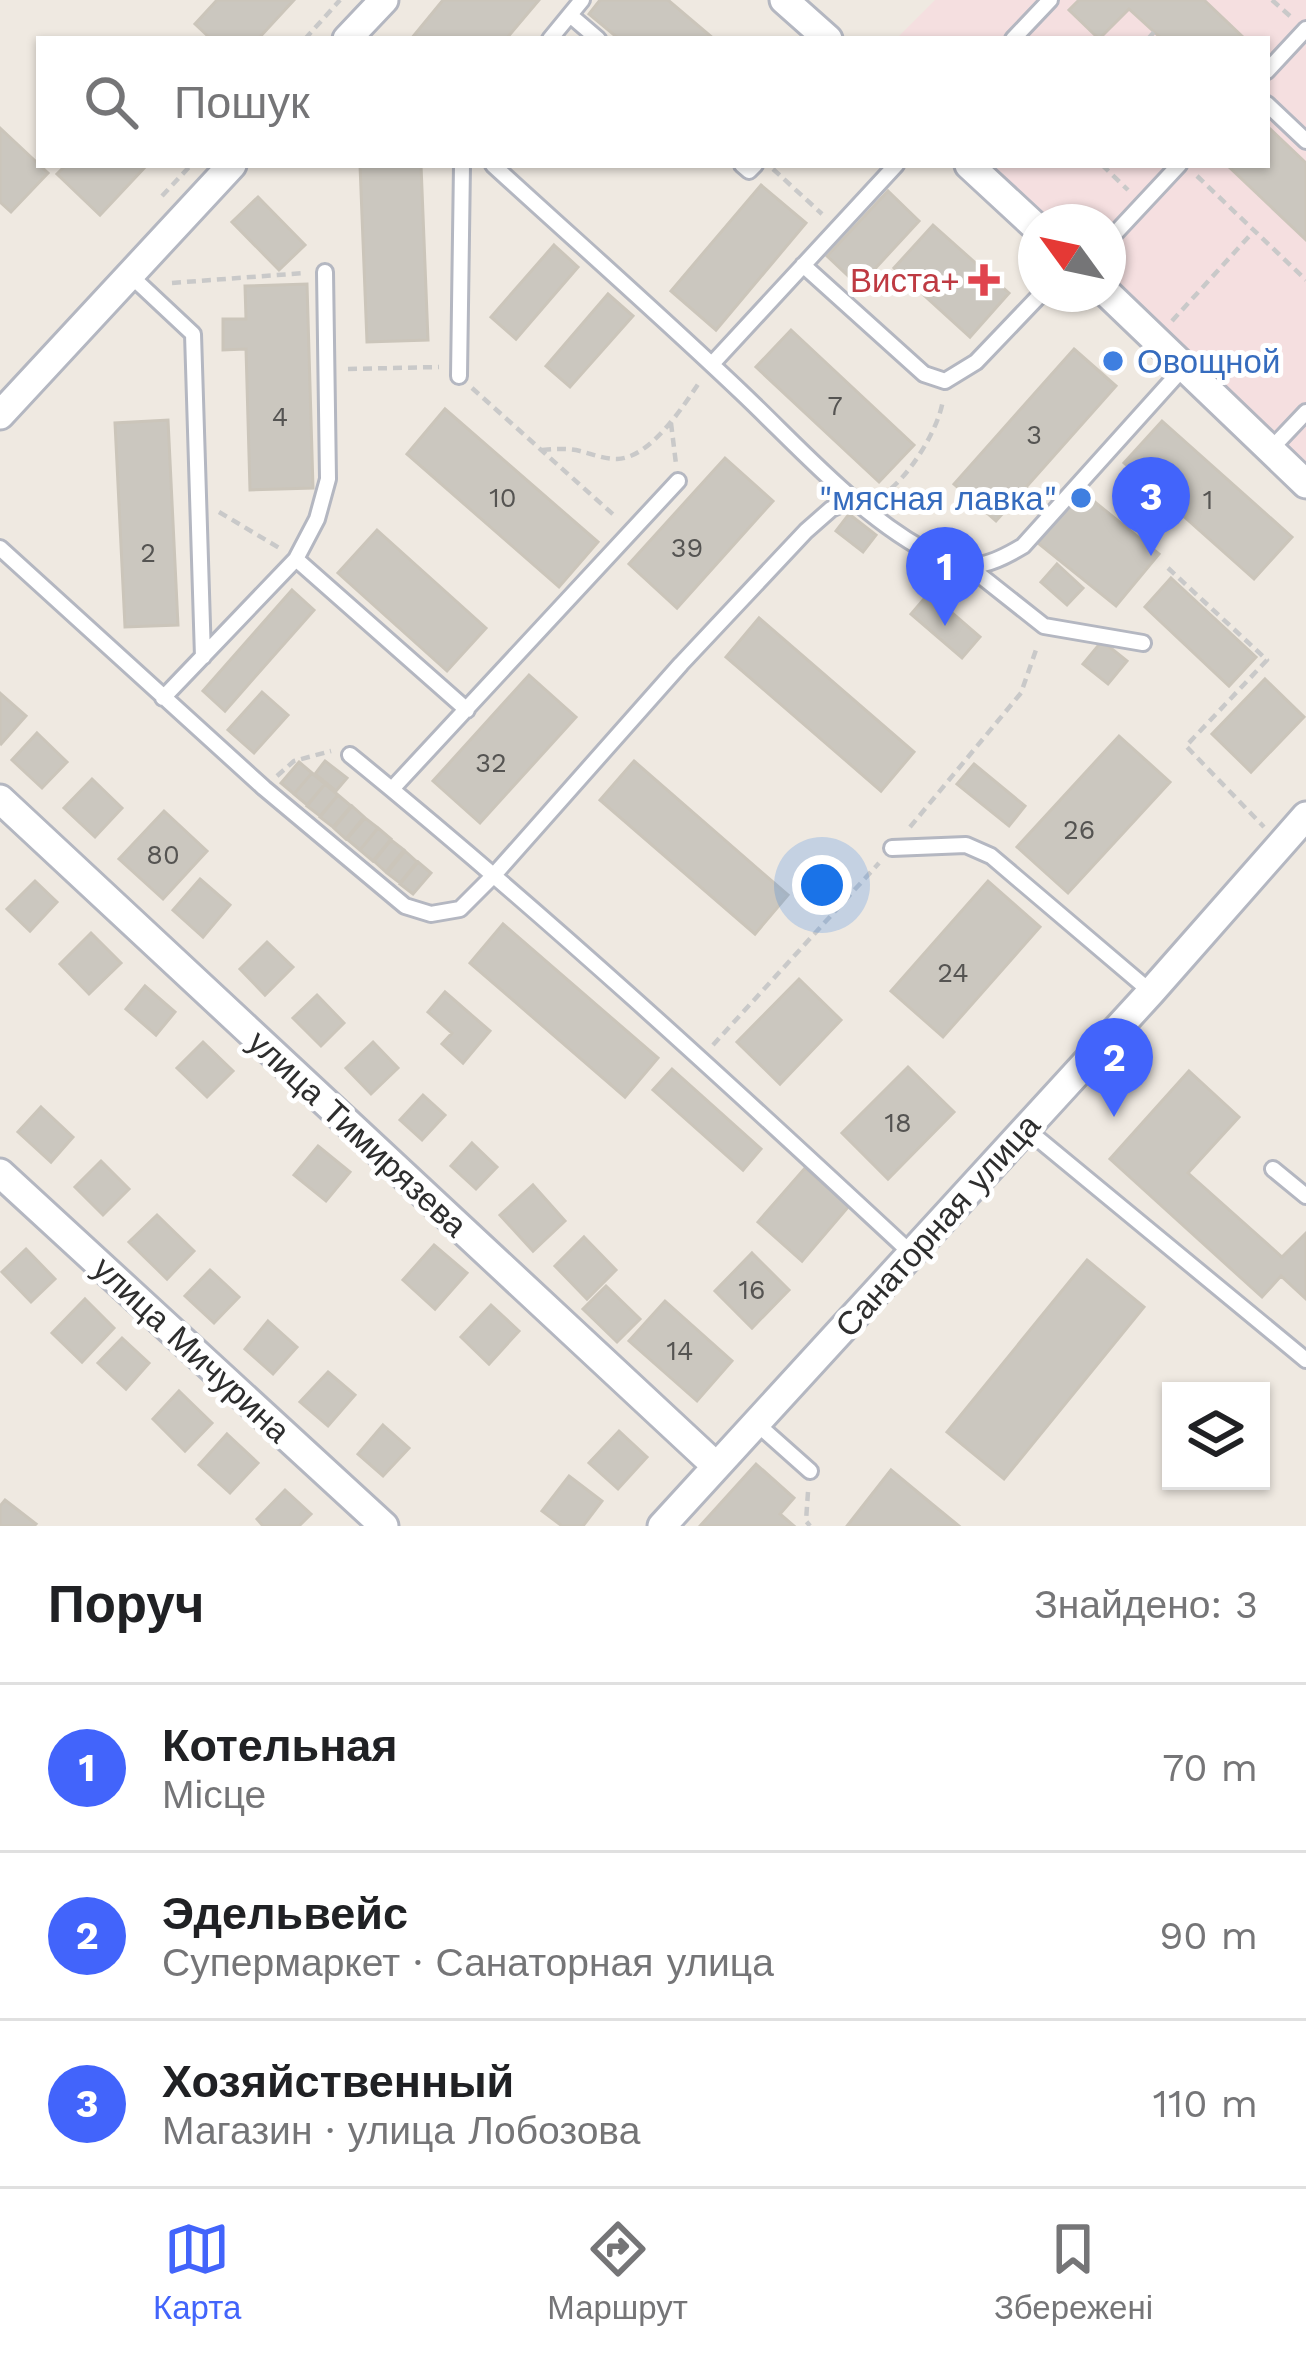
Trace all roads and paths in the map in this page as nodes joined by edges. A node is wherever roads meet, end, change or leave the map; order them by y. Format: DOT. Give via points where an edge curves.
graph roads {
  1 [pos="340,0"];
  2 [pos="384,0"];
  3 [pos="582,0"];
  4 [pos="784,0"];
  5 [pos="1050,0"];
  6 [pos="1272,0"];
  7 [pos="570,15"];
  8 [pos="1301,25"];
  9 [pos="1154,32"];
  10 [pos="308,36"];
  11 [pos="351,36"];
  12 [pos="552,36"];
  13 [pos="594,36"];
  14 [pos="825,36"];
  15 [pos="1016,36"];
  16 [pos="1151,36"];
  17 [pos="1270,67"];
  18 [pos="1270,107"];
  19 [pos="1306,141"];
  20 [pos="229,168"];
  21 [pos="462,168"];
  22 [pos="496,168"];
  23 [pos="772,168"];
  24 [pos="893,168"];
  25 [pos="972,168"];
  26 [pos="1105,168"];
  27 [pos="1179,168"];
  28 [pos="1185,168"];
  29 [pos="1143,203"];
  30 [pos="1018,210"];
  31 [pos="1126,221"];
  32 [pos="837,228"];
  33 [pos="1255,231"];
  34 [pos="803,265"];
  35 [pos="325,272"];
  36 [pos="136,280"];
  37 [pos="1306,280"];
  38 [pos="1126,310"];
  39 [pos="1024,312"];
  40 [pos="1156,338"];
  41 [pos="712,364"];
  42 [pos="1185,366"];
  43 [pos="328,370"];
  44 [pos="459,376"];
  45 [pos="945,381"];
  46 [pos="1306,412"];
  47 [pos="0,415"];
  48 [pos="671,423"];
  49 [pos="542,450"];
  50 [pos="1270,450"];
  51 [pos="678,481"];
  52 [pos="1306,484"];
  53 [pos="854,498"];
  54 [pos="199,500"];
  55 [pos="633,532"];
  56 [pos="0,548"];
  57 [pos="296,559"];
  58 [pos="967,566"];
  59 [pos="1168,568"];
  60 [pos="1044,626"];
  61 [pos="1143,643"];
  62 [pos="203,657"];
  63 [pos="163,698"];
  64 [pos="467,710"];
  65 [pos="350,755"];
  66 [pos="264,788"];
  67 [pos="392,789"];
  68 [pos="0,799"];
  69 [pos="1306,816"];
  70 [pos="1281,844"];
  71 [pos="892,848"];
  72 [pos="494,875"];
  73 [pos="1150,992"];
  74 [pos="701,1058"];
  75 [pos="1025,1128"];
  76 [pos="1273,1168"];
  77 [pos="0,1173"];
  78 [pos="1306,1196"];
  79 [pos="912,1254"];
  80 [pos="1306,1360"];
  81 [pos="756,1423"];
  82 [pos="716,1466"];
  83 [pos="810,1471"];
  84 [pos="384,1526"];
  85 [pos="662,1526"];
  86 [pos="810,1526"];
  1 -- 10 [label="path"];
  2 -- 11 [label="street"];
  3 -- 7 [label="lane"];
  4 -- 14 [label="street"];
  5 -- 15 [label="lane"];
  6 -- 8 [label="path"];
  7 -- 12 [label="lane"];
  7 -- 13 [label="lane"];
  8 -- 17 [label="lane"];
  9 -- 16 [label="path"];
  18 -- 19 [label="lane"];
  20 -- 36 [label="street"];
  21 -- 44 [label="lane"];
  22 -- 41 [label="lane"];
  23 -- 32 [label="path"];
  24 -- 32 [label="lane"];
  25 -- 30 [label="street"];
  26 -- 29 [label="path"];
  27 -- 29 [label="lane"];
  28 -- 33 [label="path"];
  29 -- 31 [label="lane"];
  32 -- 34 [label="lane"];
  33 -- 37 [label="path"];
  33 -- 40 [label="path"];
  34 -- 41 [label="lane"];
  34 -- 45 [label="lane" via="924,374"];
  35 -- 36 [label="path"];
  35 -- 43 [label="lane"];
  36 -- 47 [label="street"];
  36 -- 54 [label="lane" via="193,334"];
  38 -- 40 [label="street"];
  39 -- 45 [label="lane" via="976,362"];
  40 -- 42 [label="street"];
  41 -- 48 [label="path"];
  41 -- 53 [label="lane"];
  42 -- 50 [label="street"];
  42 -- 58 [label="lane" via="1022,546 994,563"];
  43 -- 44 [label="path" via="446,367"];
  43 -- 57 [label="lane" via="328,479"];
  44 -- 49 [label="path"];
  45 -- 53 [label="path" via="942,410 905,475 877,498"];
  46 -- 50 [label="lane"];
  48 -- 49 [label="path" via="629,457"];
  48 -- 51 [label="path"];
  49 -- 55 [label="path"];
  50 -- 52 [label="street"];
  51 -- 55 [label="lane"];
  53 -- 58 [label="lane" via="902,536"];
  53 -- 72 [label="lane" via="806,530"];
  54 -- 57 [label="path"];
  54 -- 62 [label="lane"];
  55 -- 64 [label="lane"];
  56 -- 63 [label="lane"];
  57 -- 62 [label="lane"];
  57 -- 64 [label="lane"];
  58 -- 60 [label="lane"];
  59 -- 70 [label="path" via="1267,660 1186,746"];
  60 -- 61 [label="lane"];
  60 -- 71 [label="path" via="1021,693"];
  62 -- 63 [label="lane"];
  63 -- 66 [label="lane"];
  64 -- 67 [label="lane"];
  65 -- 66 [label="path" via="334,750 294,761"];
  65 -- 67 [label="lane"];
  66 -- 72 [label="lane" via="405,906 431,914 460,909"];
  67 -- 72 [label="lane"];
  68 -- 82 [label="street, улица Тимирязева"];
  69 -- 70 [label="street, Санаторная улица"];
  70 -- 73 [label="street, Санаторная улица"];
  71 -- 73 [label="lane" via="966,845 991,856"];
  71 -- 74 [label="path"];
  72 -- 74 [label="lane"];
  73 -- 75 [label="street, Санаторная улица"];
  74 -- 79 [label="lane"];
  75 -- 79 [label="street, Санаторная улица"];
  75 -- 80 [label="lane"];
  76 -- 78 [label="lane"];
  77 -- 84 [label="street, улица Мичурина"];
  79 -- 81 [label="street, Санаторная улица"];
  81 -- 82 [label="street, Санаторная улица"];
  81 -- 83 [label="lane"];
  82 -- 85 [label="street, Санаторная улица"];
  83 -- 86 [label="path"];
}
